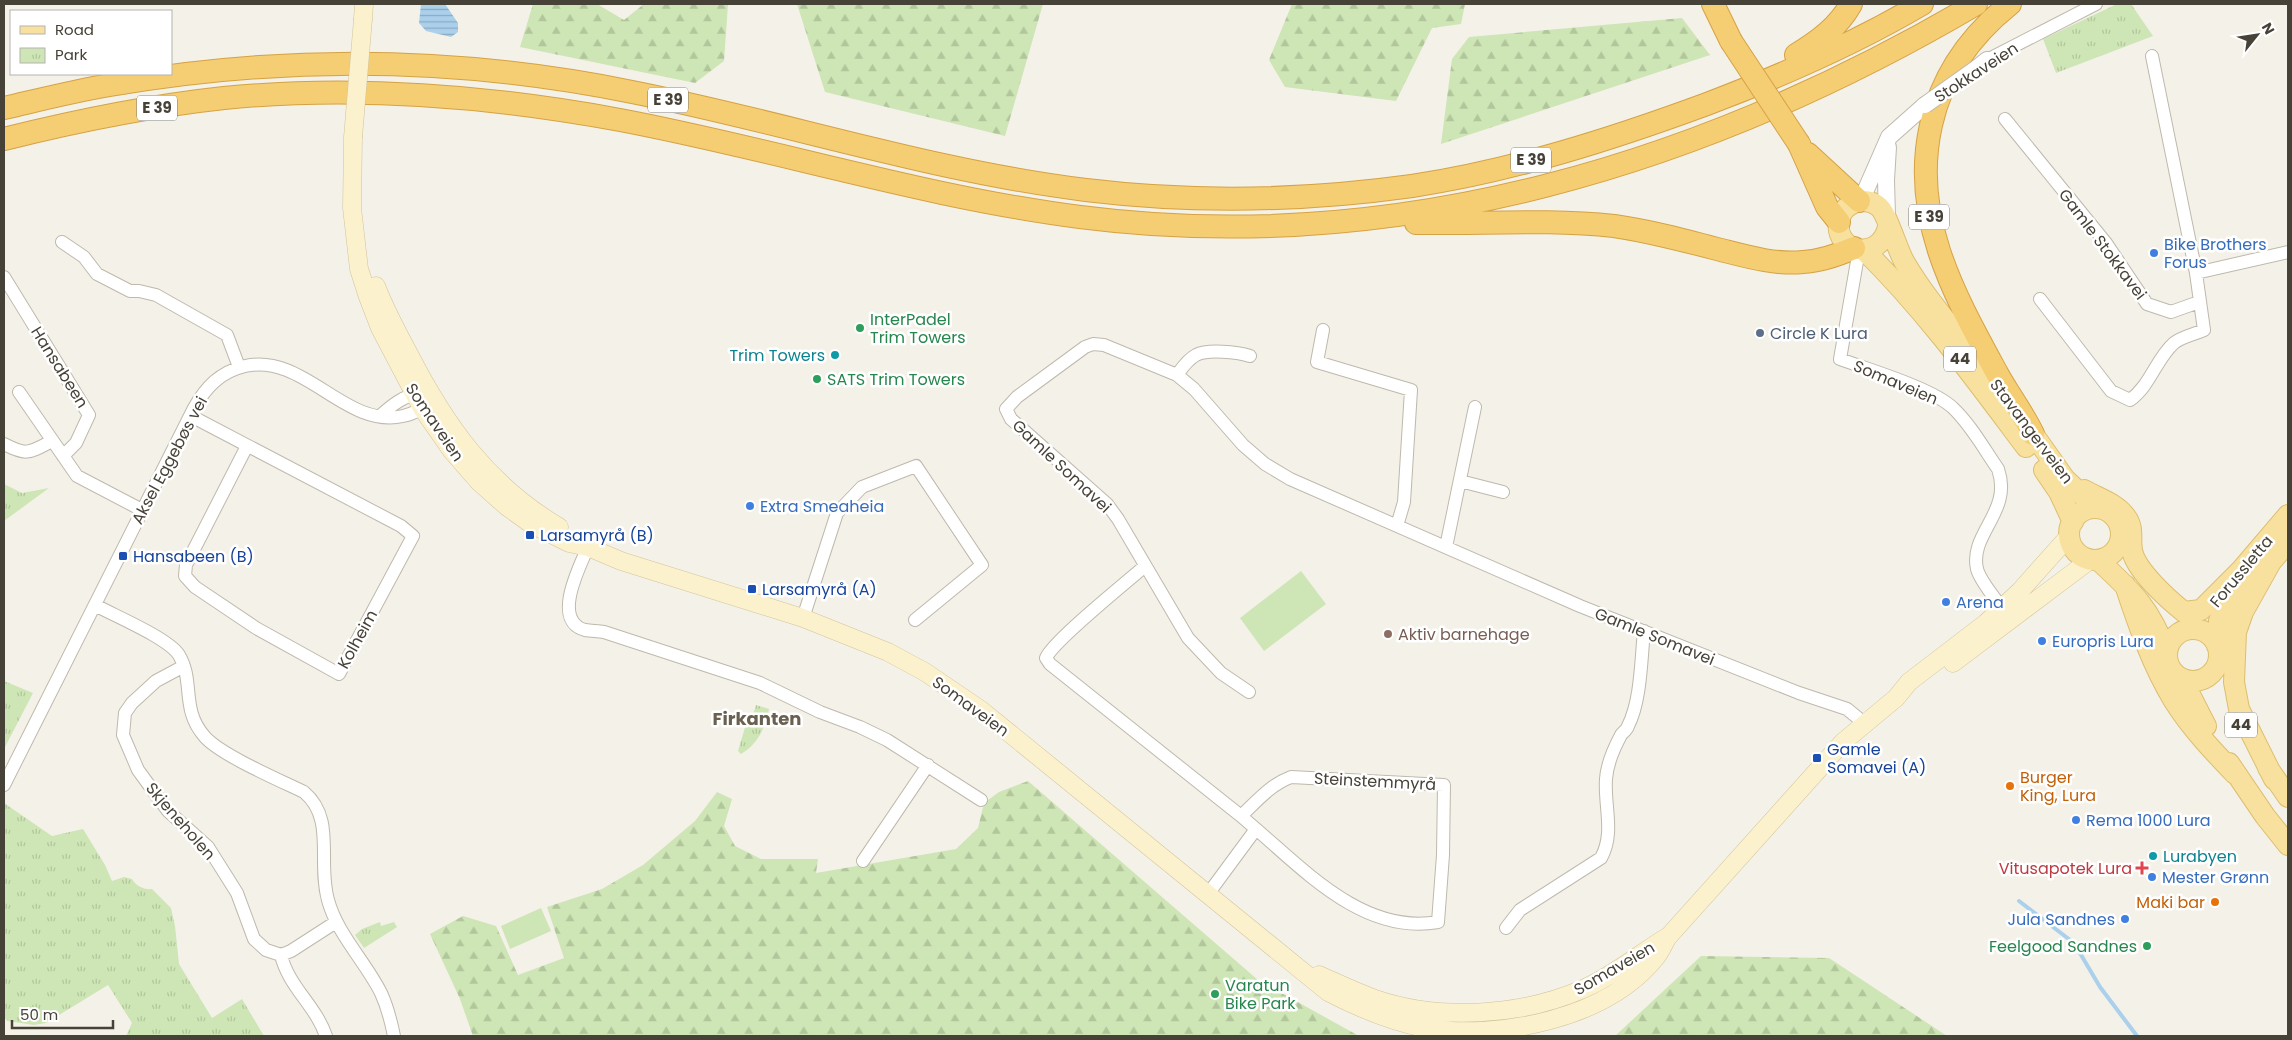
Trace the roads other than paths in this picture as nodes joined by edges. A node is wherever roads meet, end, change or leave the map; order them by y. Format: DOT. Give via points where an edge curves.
graph roads {
  1 [pos="1713,4"];
  2 [pos="1851,4"];
  3 [pos="1922,4"];
  4 [pos="1976,4"];
  5 [pos="2010,4"];
  6 [pos="2096,4"];
  7 [pos="364,12"];
  8 [pos="2152,56"];
  9 [pos="1982,64"];
  10 [pos="1727,96"];
  11 [pos="4,108"];
  12 [pos="2005,119"];
  13 [pos="1889,137"];
  14 [pos="4,140"];
  15 [pos="1799,144"];
  16 [pos="1860,201"];
  17 [pos="1370,219"];
  18 [pos="1839,222"];
  19 [pos="1887,222"];
  20 [pos="62,242"];
  21 [pos="1859,249"];
  22 [pos="2288,252"];
  23 [pos="2196,273"];
  24 [pos="4,277"];
  25 [pos="2040,299"];
  26 [pos="2199,302"];
  27 [pos="1323,330"];
  28 [pos="1250,356"];
  29 [pos="239,368"];
  30 [pos="1177,375"];
  31 [pos="19,392"];
  32 [pos="422,399"];
  33 [pos="1475,407"];
  34 [pos="191,416"];
  35 [pos="2033,434"];
  36 [pos="52,441"];
  37 [pos="4,444"];
  38 [pos="247,446"];
  39 [pos="63,456"];
  40 [pos="2065,479"];
  41 [pos="1460,481"];
  42 [pos="1503,492"];
  43 [pos="2096,508"];
  44 [pos="142,510"];
  45 [pos="2288,515"];
  46 [pos="1397,526"];
  47 [pos="2071,528"];
  48 [pos="2120,541"];
  49 [pos="2288,542"];
  50 [pos="588,547"];
  51 [pos="1446,547"];
  52 [pos="2094,560"];
  53 [pos="2271,562"];
  54 [pos="1145,566"];
  55 [pos="2244,567"];
  56 [pos="2125,585"];
  57 [pos="95,605"];
  58 [pos="2007,614"];
  59 [pos="802,618"];
  60 [pos="915,620"];
  61 [pos="2192,628"];
  62 [pos="1644,631"];
  63 [pos="2217,646"];
  64 [pos="2167,654"];
  65 [pos="184,666"];
  66 [pos="2217,666"];
  67 [pos="2182,679"];
  68 [pos="1250,692"];
  69 [pos="1864,723"];
  70 [pos="928,765"];
  71 [pos="2235,774"];
  72 [pos="2274,779"];
  73 [pos="4,785"];
  74 [pos="2288,798"];
  75 [pos="981,800"];
  76 [pos="1241,816"];
  77 [pos="1256,829"];
  78 [pos="2288,845"];
  79 [pos="863,861"];
  80 [pos="1208,894"];
  81 [pos="336,922"];
  82 [pos="1506,928"];
  83 [pos="1668,936"];
  84 [pos="281,955"];
  85 [pos="1298,966"];
  86 [pos="1468,1012"];
  87 [pos="1456,1034"];
  88 [pos="1477,1034"];
  89 [pos="326,1036"];
  90 [pos="394,1036"];
  1 -- 15 [label="highway, bridge" via="1731,41"];
  2 -- 10 [label="highway, E 39" via="1843,19 1822,38"];
  3 -- 10 [label="highway, E 39" via="1818,57"];
  4 -- 17 [label="highway, E 39" via="1885,56 1826,85 1677,146 1556,185 1481,202"];
  5 -- 35 [label="highway, E 39" via="1970,42 1953,66 1936,105 1926,146 1926,197 1931,227 1951,280 1998,376"];
  6 -- 9 [label="street, Stokkaveien"];
  7 -- 32 [label="main road, Somaveien, bridge" via="353,136 352,208 359,269 380,328"];
  8 -- 23 [label="street"];
  9 -- 13 [label="street, Stokkaveien, bridge" via="1925,105"];
  10 -- 11 [label="highway, E 39" via="1559,153 1473,174 1412,186 1328,195 1232,199 1090,190 1025,181 924,162 630,92 472,69 378,63 277,66 166,76"];
  12 -- 26 [label="street, Gamle Stokkavei" via="2106,243 2147,304 2171,312"];
  13 -- 16 [label="street, Stokkaveien"];
  13 -- 19 [label="street"];
  14 -- 17 [label="highway, E 39" via="121,113 224,98 383,93 469,98 624,121 926,190 1084,217 1226,226"];
  15 -- 16 [label="highway"];
  15 -- 18 [label="highway" via="1828,207"];
  16 -- 18 [label="main road" via="1847,207"];
  16 -- 19 [label="main road, 44" via="1877,205"];
  17 -- 21 [label="highway, E 39" via="1414,223 1564,222 1614,226 1782,262 1834,257"];
  18 -- 21 [label="main road, 44" via="1842,238"];
  19 -- 21 [label="main road" via="1886,236 1880,243 1873,248"];
  19 -- 35 [label="main road, Stavangerveien / 44" via="1904,262 1927,296"];
  20 -- 29 [label="street" via="84,257 97,274 130,291 156,295 227,335"];
  21 -- 47 [label="main road, Stavangerveien / 44" via="1916,306 1966,366 2059,492"];
  21 -- 58 [label="street, Somaveien" via="1840,359 1937,397 1951,406 1998,470 2002,481 1999,504 1980,544 1977,559 1978,570"];
  22 -- 23 [label="street"];
  23 -- 26 [label="street"];
  24 -- 39 [label="street, Hansabeen" via="90,415 76,443"];
  25 -- 26 [label="street" via="2111,391 2130,400 2139,394 2175,342 2204,330"];
  27 -- 46 [label="street" via="1317,362 1411,390 1404,502"];
  28 -- 30 [label="street" via="1235,351 1198,354 1186,362"];
  29 -- 32 [label="street, Aksel Eggebøs vei" via="254,364 283,368 352,407 380,416 397,402"];
  29 -- 34 [label="street, Aksel Eggebøs vei" via="210,384"];
  30 -- 46 [label="street, Gamle Somavei" via="1265,464 1290,479"];
  30 -- 54 [label="street, Gamle Somavei" via="1093,344 1017,397 1006,409 1011,419 1107,504"];
  31 -- 36 [label="street"];
  32 -- 50 [label="main road, Somaveien" via="493,477 536,512"];
  33 -- 41 [label="street"];
  34 -- 38 [label="street, Kolheim"];
  34 -- 44 [label="street, Aksel Eggebøs vei"];
  35 -- 40 [label="main road, Stavangerveien / 44"];
  36 -- 37 [label="street" via="27,452 19,452"];
  36 -- 39 [label="street"];
  38 -- 38 [label="street, Kolheim" via="392,521 413,536 339,674 256,628 195,587 185,576 186,565"];
  39 -- 44 [label="street" via="77,476"];
  40 -- 43 [label="main road, Stavangerveien / 44"];
  40 -- 55 [label="main road" via="2111,503 2127,517 2133,537 2132,551 2149,580 2184,612 2201,610"];
  41 -- 42 [label="street"];
  41 -- 51 [label="street"];
  43 -- 47 [label="main road" via="2079,514"];
  43 -- 48 [label="main road, 44" via="2113,515 2118,523"];
  44 -- 57 [label="street, Aksel Eggebøs vei"];
  45 -- 55 [label="main road, Forussletta"];
  46 -- 51 [label="street, Gamle Somavei"];
  47 -- 52 [label="main road, 44" via="2076,551"];
  47 -- 58 [label="main road, Somaveien" via="2020,591"];
  48 -- 52 [label="main road" via="2112,554"];
  48 -- 61 [label="main road" via="2129,564 2152,594 2168,612"];
  49 -- 53 [label="main road, Forussletta"];
  50 -- 59 [label="main road, Somaveien" via="621,561"];
  50 -- 70 [label="street" via="571,590 568,610 572,620 583,630 604,632 760,683 887,740"];
  51 -- 62 [label="street, Gamle Somavei"];
  52 -- 56 [label="main road"];
  52 -- 58 [label="main road, Somaveien"];
  53 -- 63 [label="main road, Forussletta" via="2234,595 2223,610"];
  53 -- 72 [label="main road" via="2243,612 2236,632 2234,682 2239,709"];
  54 -- 68 [label="street, Gamle Somavei" via="1200,653"];
  54 -- 76 [label="street, Steinstemmyrå" via="1046,658"];
  55 -- 61 [label="main road, Forussletta"];
  56 -- 64 [label="main road" via="2148,611"];
  56 -- 71 [label="main road" via="2145,640 2174,700 2207,745"];
  57 -- 65 [label="street" via="164,641 179,655"];
  57 -- 73 [label="street, Aksel Eggebøs vei"];
  58 -- 69 [label="main road, Somaveien" via="1986,623 1909,682 1896,698"];
  59 -- 60 [label="street" via="837,513 862,487 916,466 982,564"];
  59 -- 80 [label="main road, Somaveien" via="888,652 925,672 981,710"];
  61 -- 63 [label="main road" via="2212,637"];
  61 -- 64 [label="main road" via="2175,636"];
  62 -- 69 [label="street, Gamle Somavei" via="1847,709"];
  62 -- 82 [label="street" via="1635,706 1628,728 1612,754 1606,776 1607,847 1601,858 1520,910"];
  63 -- 66 [label="main road"];
  64 -- 67 [label="main road" via="2168,664"];
  65 -- 81 [label="street" via="192,720 206,738 222,750 304,792 317,806 324,825 323,878"];
  65 -- 84 [label="street, Skjeneholen" via="156,681 132,703 125,713 122,727 126,747 154,793 213,854 237,893 254,939 266,950"];
  66 -- 67 [label="main road" via="2201,680"];
  66 -- 72 [label="main road, 44" via="2236,718"];
  67 -- 71 [label="main road, 44"];
  69 -- 83 [label="main road, Somaveien" via="1809,778"];
  70 -- 75 [label="street"];
  70 -- 79 [label="street"];
  71 -- 78 [label="main road, 44"];
  72 -- 74 [label="main road, 44"];
  76 -- 77 [label="street, Steinstemmyrå"];
  76 -- 77 [label="street, Steinstemmyrå" via="1269,789 1291,777 1444,785 1438,922 1425,924 1392,920 1363,911 1321,884"];
  77 -- 80 [label="street"];
  80 -- 85 [label="main road, Somaveien"];
  81 -- 84 [label="street"];
  81 -- 90 [label="street" via="380,992"];
  83 -- 86 [label="main road, Somaveien" via="1604,977 1571,993 1519,1007"];
  83 -- 88 [label="main road, Somaveien" via="1657,956 1644,970 1615,993 1592,1005 1546,1020"];
  84 -- 89 [label="street" via="290,978"];
  85 -- 86 [label="main road, Somaveien" via="1376,999 1424,1010"];
  85 -- 87 [label="main road, Somaveien" via="1328,992 1374,1013"];
  86 -- 87 [label="street"];
  86 -- 88 [label="street"];
  87 -- 88 [label="main road, Somaveien"];
}
